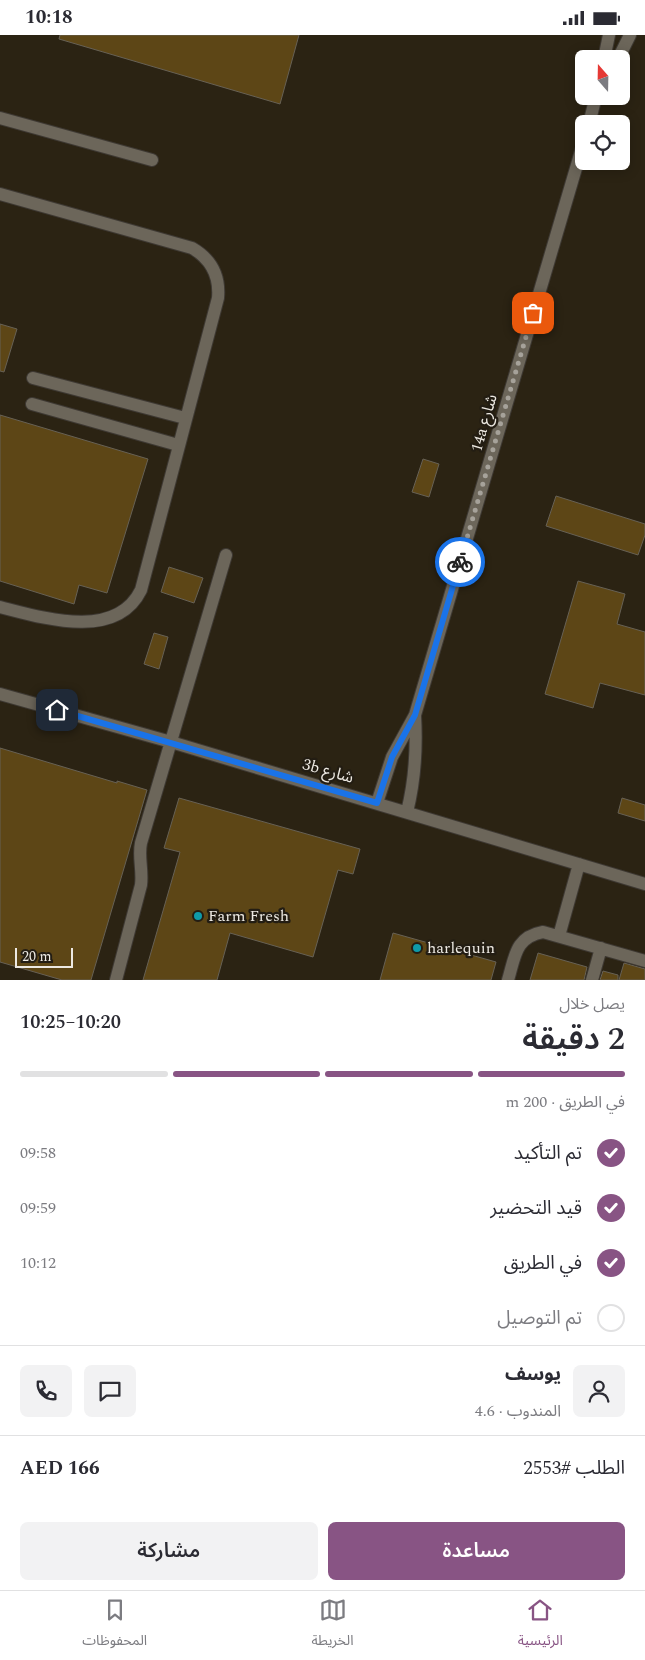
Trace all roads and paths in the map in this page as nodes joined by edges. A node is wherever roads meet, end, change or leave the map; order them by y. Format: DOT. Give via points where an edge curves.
graph roads {
  1 [pos="609,35"];
  2 [pos="630,35"];
  3 [pos="606,50"];
  4 [pos="622,50"];
  5 [pos="0,119"];
  6 [pos="152,160"];
  7 [pos="575,170"];
  8 [pos="0,195"];
  9 [pos="33,377"];
  10 [pos="32,404"];
  11 [pos="185,418"];
  12 [pos="178,445"];
  13 [pos="226,555"];
  14 [pos="0,607"];
  15 [pos="0,695"];
  16 [pos="415,715"];
  17 [pos="171,742"];
  18 [pos="377,803"];
  19 [pos="407,812"];
  20 [pos="579,864"];
  21 [pos="645,883"];
  22 [pos="559,936"];
  23 [pos="601,948"];
  24 [pos="645,961"];
  25 [pos="116,980"];
  26 [pos="508,980"];
  27 [pos="592,980"];
  1 -- 3 [label="street"];
  2 -- 4 [label="street"];
  5 -- 6 [label="street"];
  7 -- 16 [label="street, 14a شارع"];
  8 -- 11 [label="street" via="192,248 208,260 217,278 218,298"];
  9 -- 11 [label="street"];
  10 -- 12 [label="street"];
  11 -- 12 [label="street"];
  12 -- 14 [label="street" via="141,590 130,607 112,617 93,621 53,620"];
  13 -- 17 [label="street"];
  15 -- 17 [label="street, 3b شارع"];
  16 -- 18 [label="street, 14a شارع" via="392,757"];
  16 -- 19 [label="street, 14a شارع" via="415,764"];
  17 -- 18 [label="street, 3b شارع"];
  17 -- 25 [label="street" via="141,843 141,885"];
  18 -- 19 [label="street, 3b شارع"];
  19 -- 20 [label="street, 3b شارع"];
  20 -- 21 [label="street, 3b شارع"];
  20 -- 22 [label="street"];
  22 -- 23 [label="street"];
  22 -- 26 [label="street" via="543,932 527,937 516,952"];
  23 -- 24 [label="street"];
  23 -- 27 [label="street"];
}
